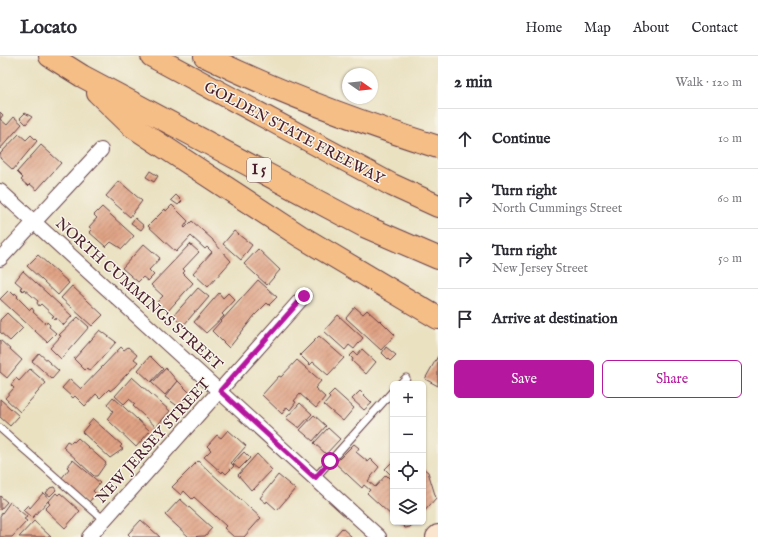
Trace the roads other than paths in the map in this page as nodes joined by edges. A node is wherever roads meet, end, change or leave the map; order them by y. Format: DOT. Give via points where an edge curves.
graph roads {
  1 [pos="50,56"];
  2 [pos="152,56"];
  3 [pos="205,56"];
  4 [pos="82,76"];
  5 [pos="438,147"];
  6 [pos="101,150"];
  7 [pos="0,191"];
  8 [pos="438,206"];
  9 [pos="34,221"];
  10 [pos="438,258"];
  11 [pos="0,259"];
  12 [pos="304,296"];
  13 [pos="438,318"];
  14 [pos="406,378"];
  15 [pos="403,381"];
  16 [pos="220,391"];
  17 [pos="390,394"];
  18 [pos="0,428"];
  19 [pos="315,478"];
  20 [pos="104,520"];
  21 [pos="438,535"];
  22 [pos="90,537"];
  23 [pos="379,537"];
  24 [pos="436,537"];
  1 -- 4 [label="highway, I 5"];
  2 -- 8 [label="highway, GOLDEN STATE FREEWAY" via="392,185"];
  3 -- 5 [label="highway" via="265,83 385,130"];
  4 -- 10 [label="highway, I 5" via="364,226"];
  4 -- 13 [label="highway" via="132,126 306,240"];
  6 -- 9 [label="street"];
  7 -- 9 [label="street, NORTH CUMMINGS STREET"];
  9 -- 11 [label="street"];
  9 -- 16 [label="street, NORTH CUMMINGS STREET"];
  12 -- 16 [label="street, NEW JERSEY STREET"];
  14 -- 15 [label="lane"];
  16 -- 19 [label="street, NORTH CUMMINGS STREET"];
  16 -- 20 [label="street, NEW JERSEY STREET"];
  17 -- 19 [label="lane"];
  18 -- 20 [label="lane"];
  19 -- 23 [label="street, NORTH CUMMINGS STREET"];
  20 -- 22 [label="street, NEW JERSEY STREET"];
  21 -- 24 [label="main road"];
}
